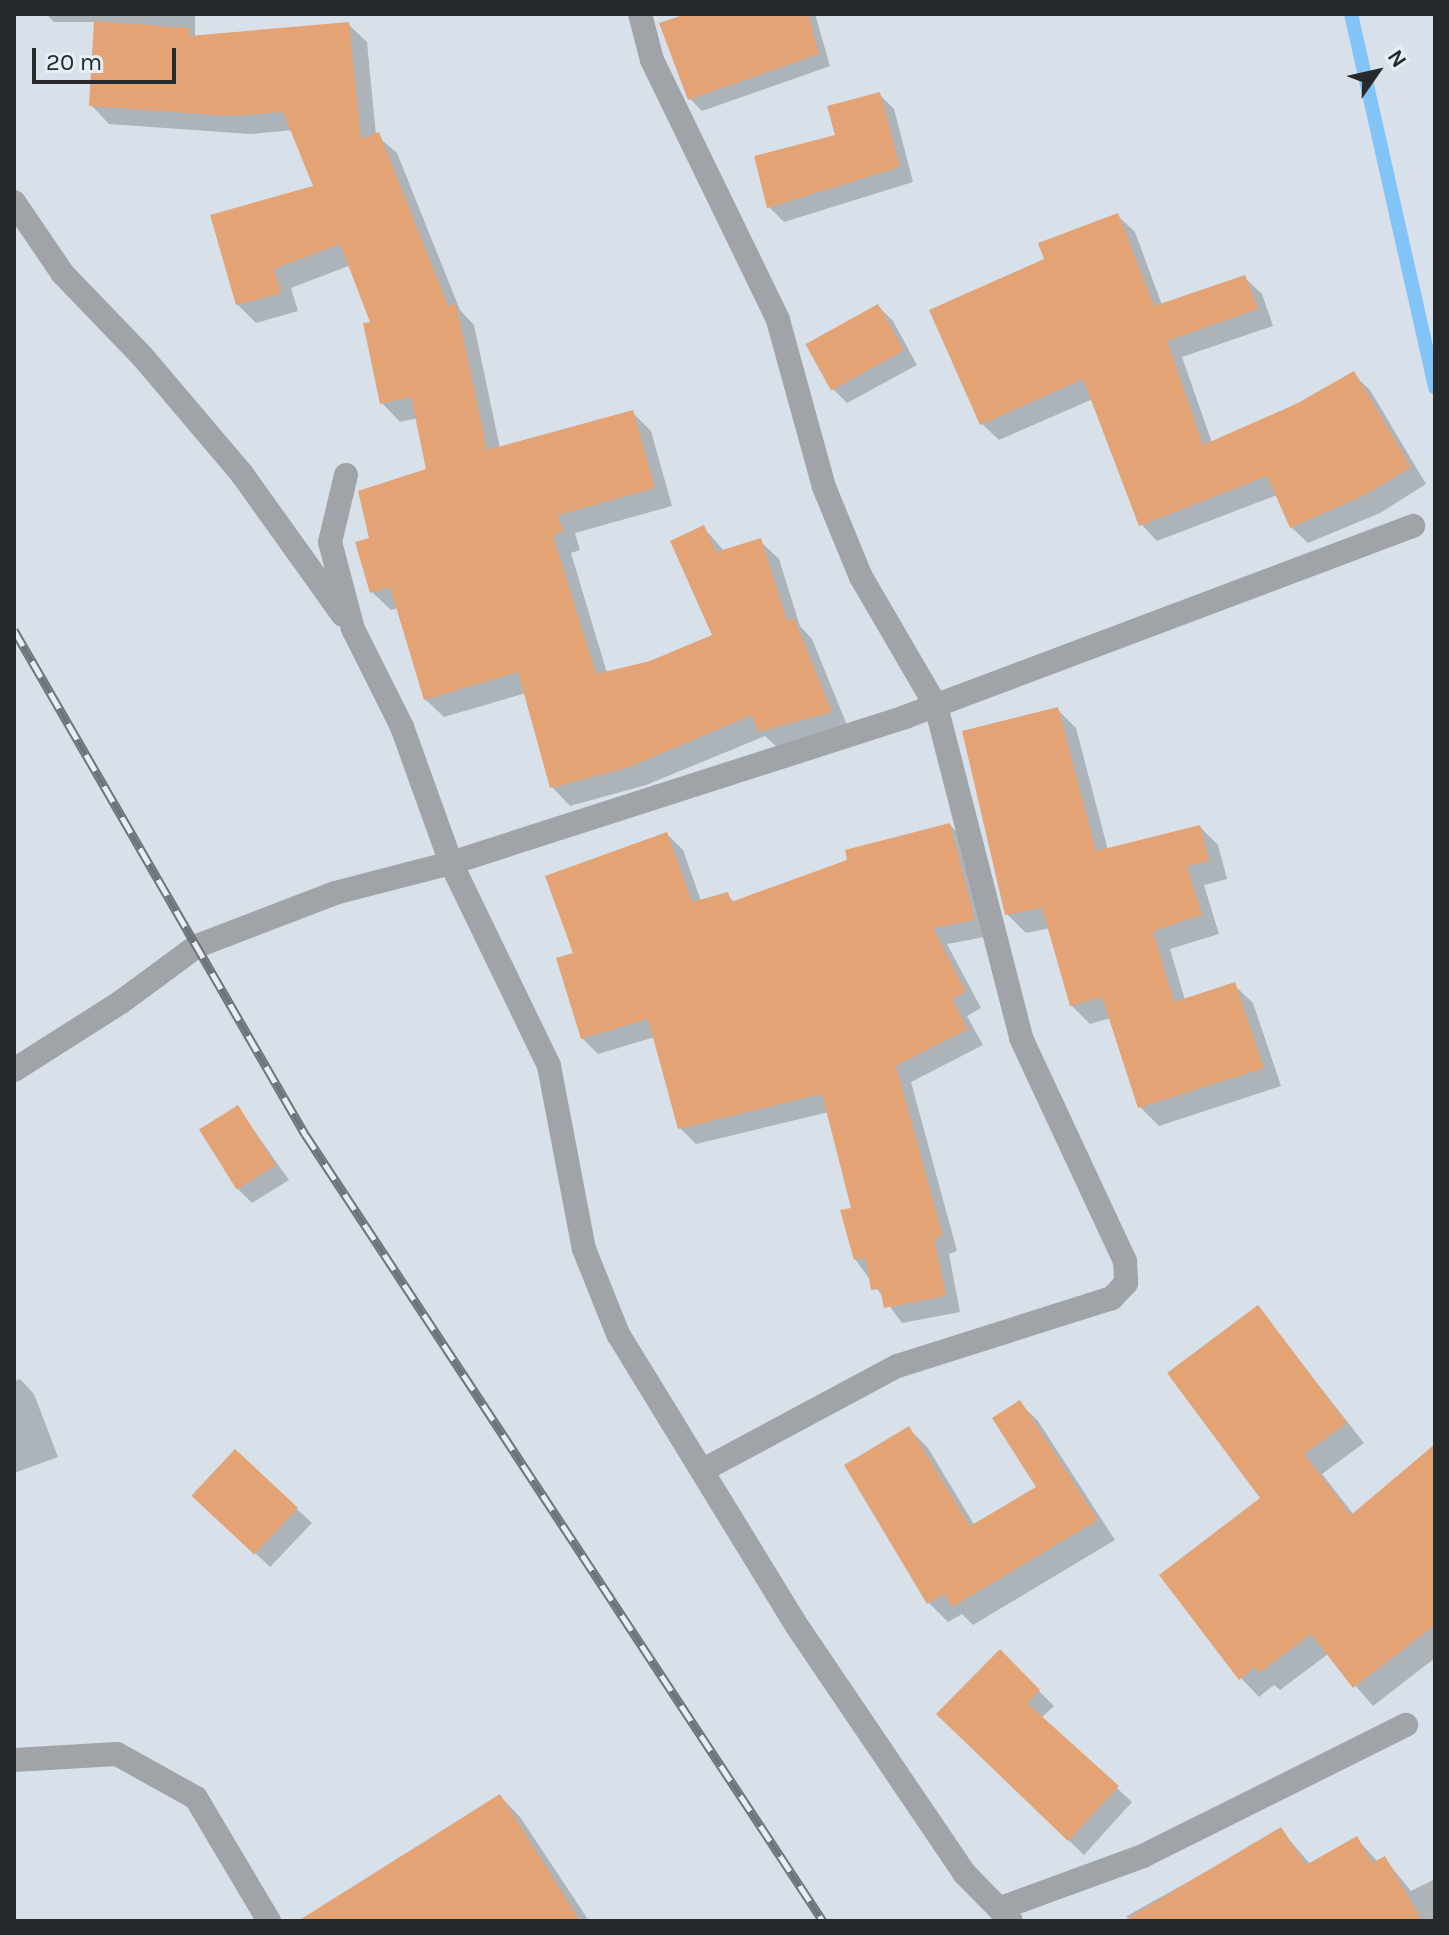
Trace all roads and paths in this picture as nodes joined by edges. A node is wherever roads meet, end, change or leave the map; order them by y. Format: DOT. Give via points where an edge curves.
graph roads {
  1 [pos="640,14"];
  2 [pos="14,202"];
  3 [pos="346,475"];
  4 [pos="1413,526"];
  5 [pos="353,629"];
  6 [pos="936,706"];
  7 [pos="451,863"];
  8 [pos="14,1070"];
  9 [pos="705,1469"];
  10 [pos="1406,1725"];
  11 [pos="14,1760"];
  12 [pos="1006,1914"];
  13 [pos="269,1921"];
  1 -- 6 [label="street" via="652,60 778,320 824,487 861,577"];
  2 -- 5 [label="street" via="63,274 142,356 242,474"];
  3 -- 5 [label="street" via="330,542"];
  4 -- 6 [label="street"];
  5 -- 7 [label="street" via="402,727"];
  6 -- 7 [label="street"];
  6 -- 9 [label="street" via="1021,1038 1125,1261 1126,1283 1112,1298 897,1366"];
  7 -- 8 [label="street" via="335,893 197,946"];
  7 -- 9 [label="street" via="549,1066 584,1249 618,1334 647,1388"];
  9 -- 12 [label="street" via="799,1629 938,1835 964,1873"];
  10 -- 12 [label="street" via="1143,1856"];
  11 -- 13 [label="street" via="117,1754 196,1798"];
}
